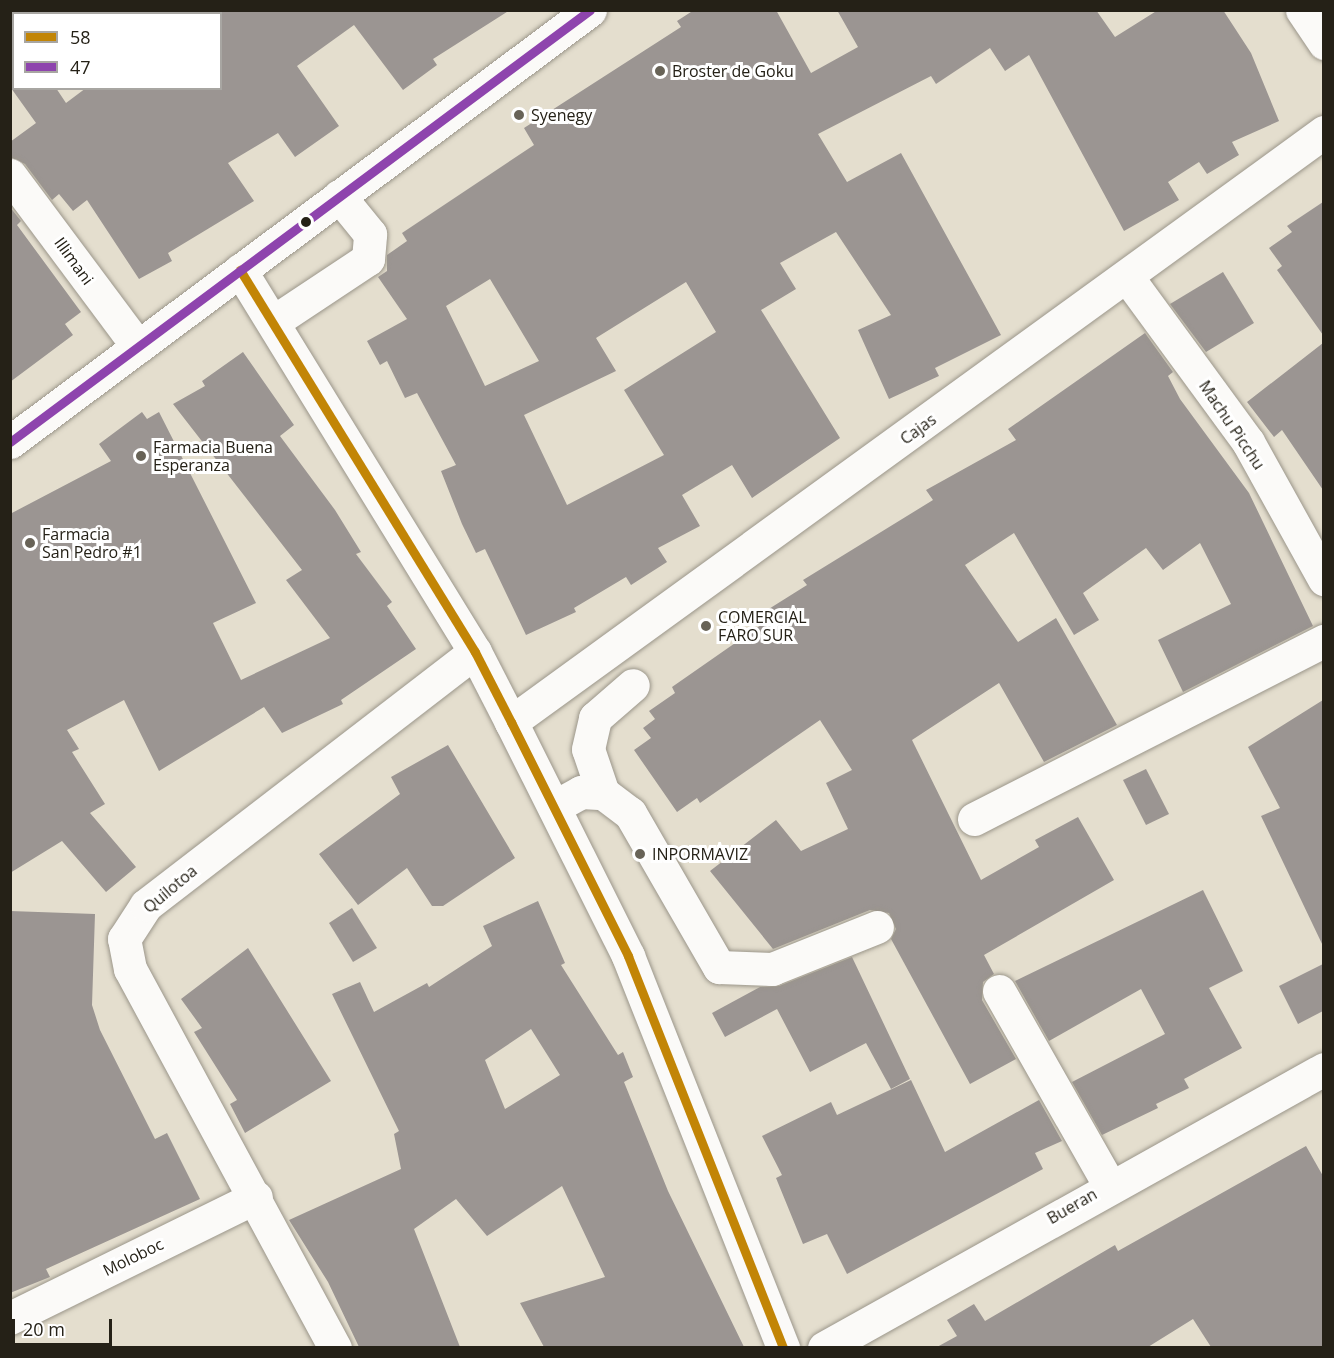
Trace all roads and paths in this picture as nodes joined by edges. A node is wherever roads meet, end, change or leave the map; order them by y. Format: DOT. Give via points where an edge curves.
graph roads {
  1 [pos="590,10"];
  2 [pos="1302,10"];
  3 [pos="1323,43"];
  4 [pos="1323,132"];
  5 [pos="10,175"];
  6 [pos="339,196"];
  7 [pos="240,270"];
  8 [pos="1128,278"];
  9 [pos="273,322"];
  10 [pos="138,347"];
  11 [pos="10,442"];
  12 [pos="1323,579"];
  13 [pos="1323,641"];
  14 [pos="475,652"];
  15 [pos="633,685"];
  16 [pos="511,722"];
  17 [pos="603,793"];
  18 [pos="554,807"];
  19 [pos="974,819"];
  20 [pos="877,927"];
  21 [pos="999,991"];
  22 [pos="1319,1081"];
  23 [pos="1109,1185"];
  24 [pos="255,1197"];
  25 [pos="10,1318"];
  26 [pos="335,1347"];
  27 [pos="783,1347"];
  28 [pos="824,1347"];
  1 -- 6 [label="street"];
  2 -- 3 [label="street"];
  4 -- 8 [label="street, Cajas"];
  5 -- 10 [label="street, Illimani"];
  6 -- 7 [label="street"];
  6 -- 9 [label="street" via="370,234 368,259"];
  7 -- 9 [label="street"];
  7 -- 10 [label="street"];
  8 -- 12 [label="street, Machu Picchu" via="1248,442"];
  8 -- 16 [label="street, Cajas"];
  9 -- 14 [label="street"];
  10 -- 11 [label="street"];
  13 -- 19 [label="street"];
  14 -- 16 [label="street"];
  14 -- 24 [label="street, Quilotoa" via="146,905 124,939 130,969"];
  15 -- 17 [label="street" via="595,718 588,749"];
  16 -- 18 [label="street"];
  17 -- 18 [label="street" via="581,792"];
  17 -- 20 [label="street" via="630,813 719,967 772,969"];
  18 -- 27 [label="street" via="628,956"];
  21 -- 23 [label="street"];
  22 -- 23 [label="street, Bueran"];
  23 -- 28 [label="street, Bueran"];
  24 -- 25 [label="street, Moloboc"];
  24 -- 26 [label="street, Quilotoa"];
}
